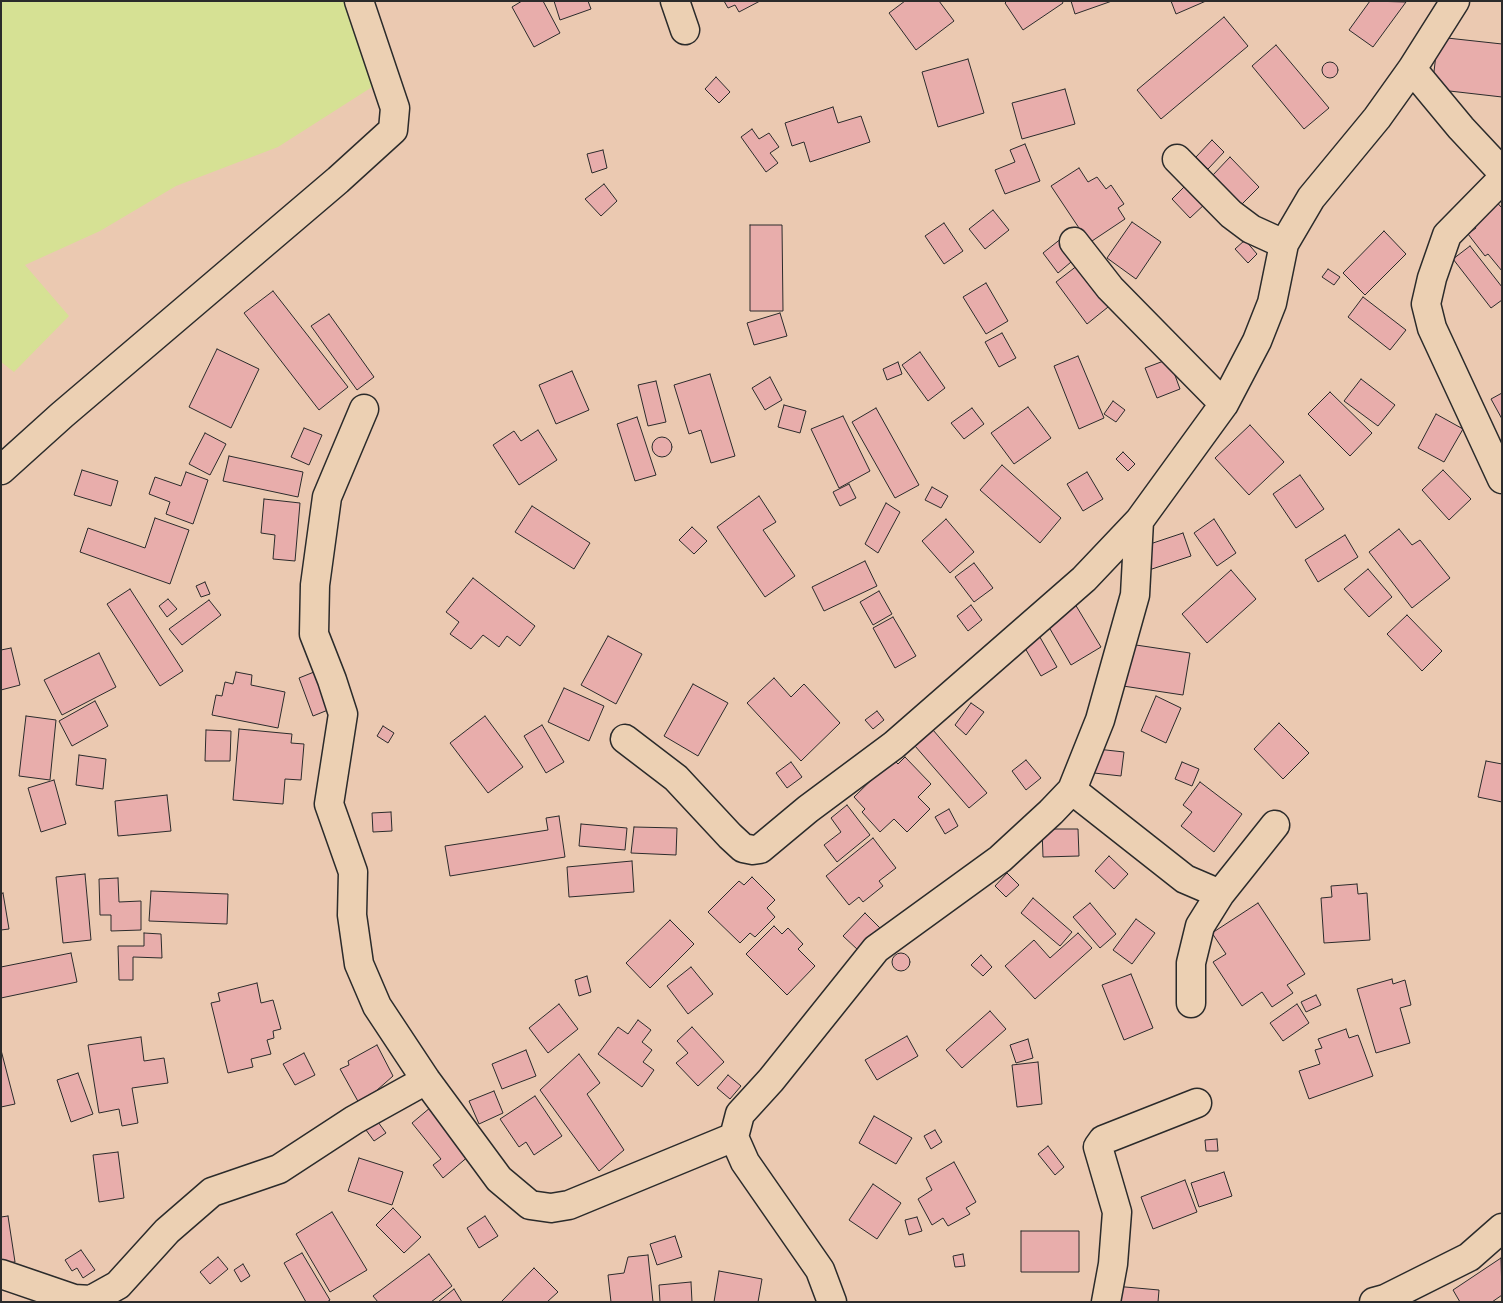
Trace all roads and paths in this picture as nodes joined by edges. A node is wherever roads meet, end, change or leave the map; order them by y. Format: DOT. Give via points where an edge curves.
graph roads {
  1 [pos="359,1"];
  2 [pos="675,1"];
  3 [pos="1455,1"];
  4 [pos="685,30"];
  5 [pos="1412,69"];
  6 [pos="1177,159"];
  7 [pos="1502,172"];
  8 [pos="1502,179"];
  9 [pos="1074,242"];
  10 [pos="1284,244"];
  11 [pos="1224,404"];
  12 [pos="364,409"];
  13 [pos="1,470"];
  14 [pos="1502,479"];
  15 [pos="1139,522"];
  16 [pos="625,739"];
  17 [pos="1072,790"];
  18 [pos="1275,825"];
  19 [pos="1220,894"];
  20 [pos="1191,1003"];
  21 [pos="426,1080"];
  22 [pos="1197,1103"];
  23 [pos="734,1137"];
  24 [pos="1502,1228"];
  25 [pos="1,1274"];
  26 [pos="92,1301"];
  27 [pos="1382,1301"];
  28 [pos="832,1302"];
  29 [pos="1106,1302"];
  1 -- 13 [label="street" via="395,108 393,130"];
  2 -- 4 [label="street"];
  3 -- 5 [label="street"];
  5 -- 7 [label="street"];
  5 -- 10 [label="street" via="1377,118 1311,198"];
  6 -- 10 [label="street" via="1231,214 1251,229"];
  8 -- 14 [label="street" via="1447,234 1426,304 1432,328"];
  9 -- 11 [label="street" via="1110,288"];
  10 -- 11 [label="street" via="1272,303 1257,341"];
  11 -- 15 [label="street"];
  12 -- 21 [label="street" via="327,497 315,585 314,634 343,714 329,804 353,872 352,915 359,964 377,1006"];
  15 -- 16 [label="street" via="1084,579 894,746 760,849 743,848 676,778"];
  15 -- 17 [label="street" via="1135,595 1100,720"];
  17 -- 19 [label="street" via="1185,879"];
  17 -- 23 [label="street" via="1000,859 876,949 740,1114"];
  18 -- 19 [label="street"];
  19 -- 20 [label="street" via="1200,926 1191,963"];
  21 -- 23 [label="street" via="500,1179 530,1205 550,1208 569,1205"];
  21 -- 26 [label="street" via="354,1120 279,1169 212,1192 167,1231 118,1284"];
  22 -- 29 [label="street" via="1104,1140 1098,1147 1117,1212"];
  23 -- 28 [label="street" via="745,1162 820,1270"];
  24 -- 27 [label="street" via="1469,1257"];
  25 -- 26 [label="street" via="74,1299"];
}
